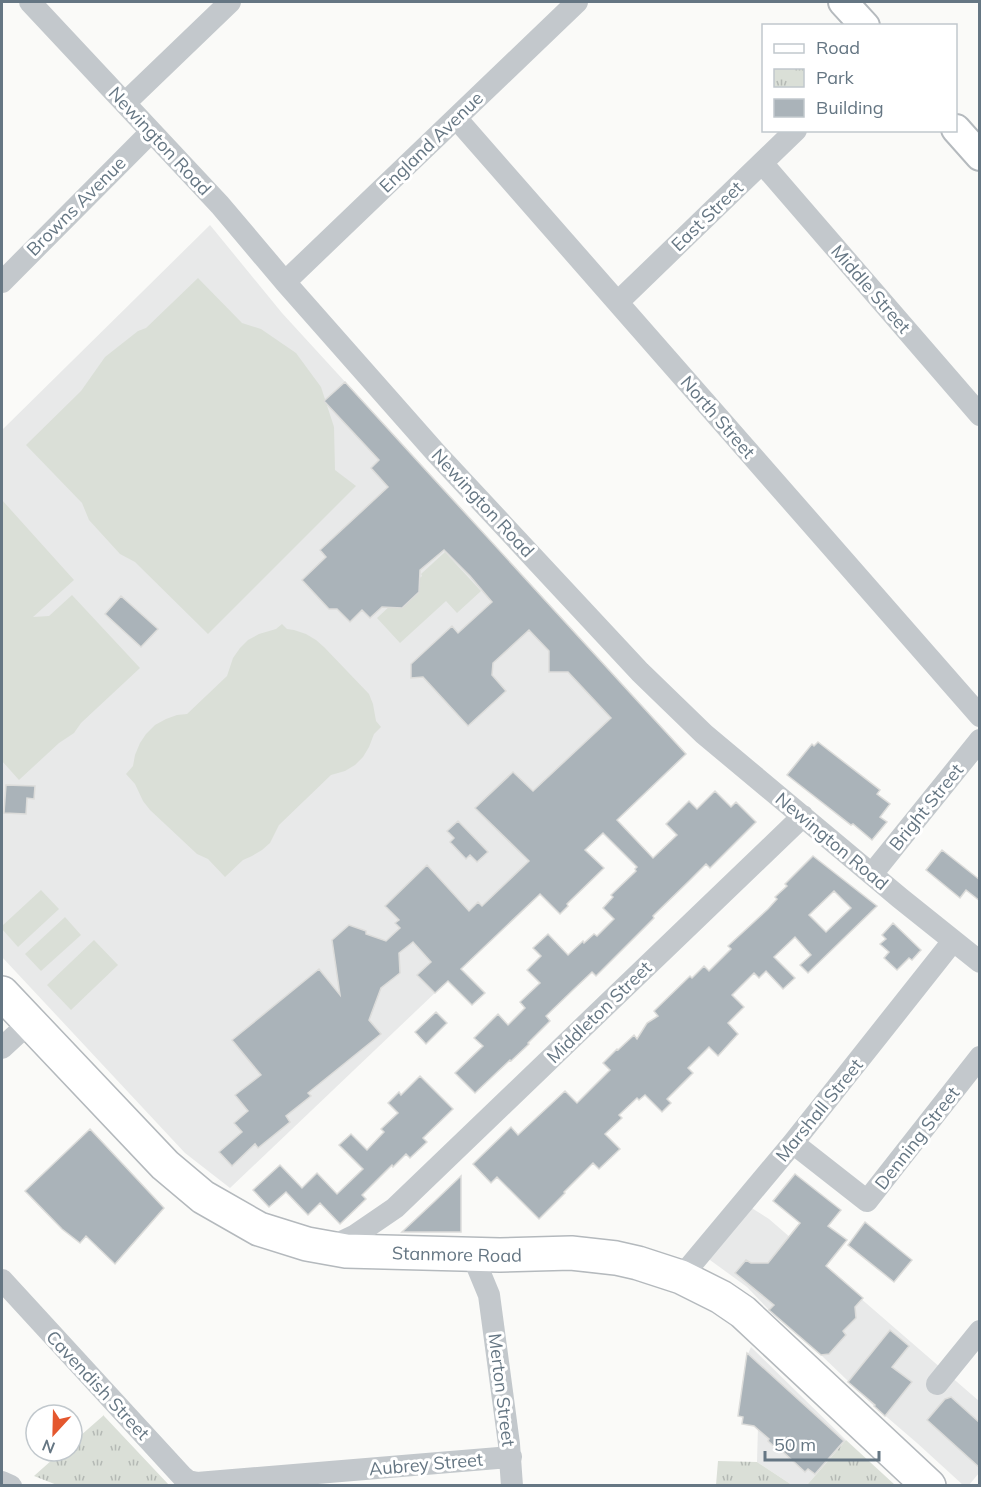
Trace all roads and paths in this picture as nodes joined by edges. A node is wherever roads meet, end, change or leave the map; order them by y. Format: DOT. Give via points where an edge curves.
graph roads {
  1 [pos="30,2"];
  2 [pos="230,2"];
  3 [pos="577,2"];
  4 [pos="843,2"];
  5 [pos="863,24"];
  6 [pos="125,103"];
  7 [pos="456,118"];
  8 [pos="957,130"];
  9 [pos="151,132"];
  10 [pos="794,132"];
  11 [pos="980,156"];
  12 [pos="762,163"];
  13 [pos="2,282"];
  14 [pos="285,282"];
  15 [pos="618,302"];
  16 [pos="980,415"];
  17 [pos="980,716"];
  18 [pos="980,740"];
  19 [pos="803,816"];
  20 [pos="872,874"];
  21 [pos="953,941"];
  22 [pos="980,962"];
  23 [pos="2,993"];
  24 [pos="29,1023"];
  25 [pos="2,1048"];
  26 [pos="980,1057"];
  27 [pos="793,1143"];
  28 [pos="395,1208"];
  29 [pos="328,1249"];
  30 [pos="396,1253"];
  31 [pos="486,1254"];
  32 [pos="681,1277"];
  33 [pos="2,1280"];
  34 [pos="980,1331"];
  35 [pos="937,1384"];
  36 [pos="511,1457"];
  37 [pos="2,1482"];
  38 [pos="197,1483"];
  39 [pos="11,1485"];
  40 [pos="512,1485"];
  41 [pos="929,1485"];
  1 -- 6 [label="street, Newington Road"];
  2 -- 6 [label="street"];
  3 -- 7 [label="street, England Avenue"];
  4 -- 5 [label="main road"];
  6 -- 9 [label="street, Newington Road"];
  7 -- 14 [label="street, England Avenue"];
  7 -- 15 [label="street, North Street"];
  8 -- 11 [label="main road"];
  9 -- 13 [label="street, Browns Avenue"];
  9 -- 14 [label="street, Newington Road"];
  10 -- 12 [label="street, East Street"];
  12 -- 15 [label="street, East Street"];
  12 -- 16 [label="street, Middle Street"];
  14 -- 19 [label="street, Newington Road" via="436,453 640,672 704,734"];
  15 -- 17 [label="street, North Street"];
  18 -- 20 [label="street, Bright Street"];
  19 -- 20 [label="street, Newington Road"];
  19 -- 28 [label="street, Middleton Street"];
  20 -- 21 [label="street, Newington Road"];
  21 -- 22 [label="street, Newington Road"];
  21 -- 27 [label="street, Marshall Street"];
  23 -- 24 [label="highway, Stanmore Road"];
  24 -- 25 [label="street"];
  24 -- 29 [label="highway, Stanmore Road" via="165,1165 203,1197 259,1229"];
  26 -- 27 [label="street, Denning Street" via="867,1201"];
  27 -- 32 [label="street, Marshall Street"];
  28 -- 29 [label="street, Middleton Street"];
  28 -- 30 [label="street" via="390,1227"];
  29 -- 30 [label="highway, Stanmore Road"];
  30 -- 31 [label="highway, Stanmore Road"];
  31 -- 32 [label="highway, Stanmore Road" via="595,1254"];
  31 -- 36 [label="street, Merton Street"];
  32 -- 41 [label="highway, Stanmore Road" via="743,1312"];
  33 -- 38 [label="street, Cavendish Street" via="182,1476"];
  34 -- 35 [label="street"];
  36 -- 38 [label="street, Aubrey Street"];
  36 -- 40 [label="street, Merton Street"];
  37 -- 39 [label="street"];
}
